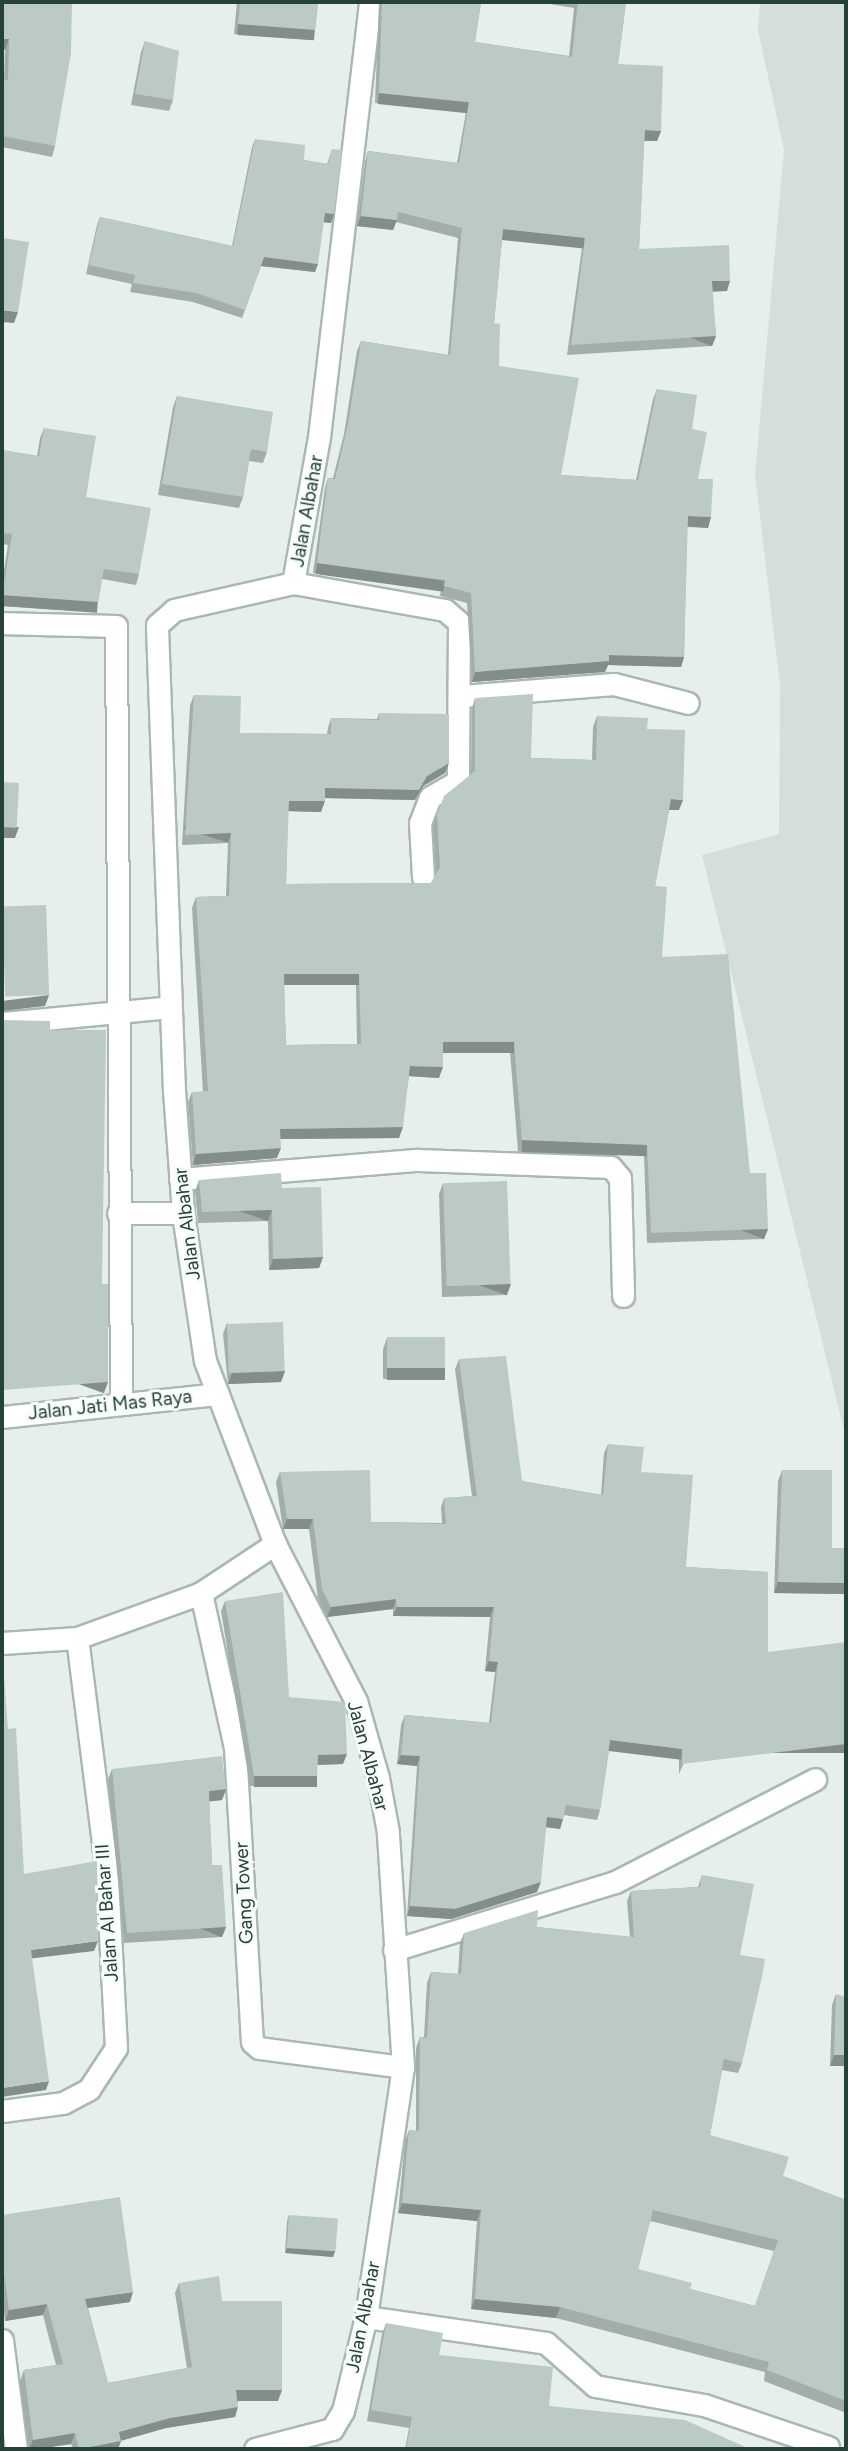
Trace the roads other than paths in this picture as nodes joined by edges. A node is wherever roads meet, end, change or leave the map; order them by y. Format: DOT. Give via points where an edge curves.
graph roads {
  1 [pos="370,2"];
  2 [pos="293,583"];
  3 [pos="2,623"];
  4 [pos="462,696"];
  5 [pos="688,703"];
  6 [pos="423,877"];
  7 [pos="170,1007"];
  8 [pos="119,1014"];
  9 [pos="2,1023"];
  10 [pos="180,1179"];
  11 [pos="118,1213"];
  12 [pos="183,1213"];
  13 [pos="623,1296"];
  14 [pos="218,1394"];
  15 [pos="121,1402"];
  16 [pos="2,1417"];
  17 [pos="275,1544"];
  18 [pos="201,1593"];
  19 [pos="77,1638"];
  20 [pos="2,1643"];
  21 [pos="814,1779"];
  22 [pos="394,1950"];
  23 [pos="403,2067"];
  24 [pos="2,2111"];
  25 [pos="366,2317"];
  26 [pos="2,2340"];
  27 [pos="828,2447"];
  28 [pos="16,2449"];
  29 [pos="255,2449"];
  1 -- 2 [label="street, Jalan Albahar" via="319,437"];
  2 -- 4 [label="street" via="452,612 459,622"];
  2 -- 7 [label="street, Jalan Albahar" via="174,610 157,625"];
  3 -- 8 [label="street" via="116,626"];
  4 -- 5 [label="street" via="614,684"];
  4 -- 6 [label="street" via="458,781 430,797 420,823"];
  7 -- 8 [label="street"];
  7 -- 10 [label="street, Jalan Albahar"];
  8 -- 9 [label="street"];
  8 -- 11 [label="street"];
  10 -- 12 [label="street, Jalan Albahar"];
  10 -- 13 [label="street" via="418,1160 611,1167 620,1178"];
  11 -- 12 [label="street"];
  11 -- 15 [label="street"];
  12 -- 14 [label="street, Jalan Albahar" via="205,1361"];
  14 -- 15 [label="street, Jalan Jati Mas Raya"];
  14 -- 17 [label="street, Jalan Albahar"];
  15 -- 16 [label="street, Jalan Jati Mas Raya"];
  17 -- 18 [label="street"];
  17 -- 22 [label="street, Jalan Albahar" via="356,1701 388,1832"];
  18 -- 19 [label="street"];
  18 -- 23 [label="street, Gang Tower" via="234,1748 252,2042 259,2048"];
  19 -- 20 [label="street"];
  19 -- 24 [label="street, Jalan Al Bahar III" via="107,1875 116,2048 89,2089 63,2103"];
  21 -- 22 [label="street" via="615,1882"];
  22 -- 23 [label="street, Jalan Albahar"];
  23 -- 25 [label="street, Jalan Albahar"];
  25 -- 27 [label="street" via="546,2343 595,2386 704,2405"];
  25 -- 29 [label="street, Jalan Albahar" via="343,2412 332,2429"];
  26 -- 28 [label="street"];
}
